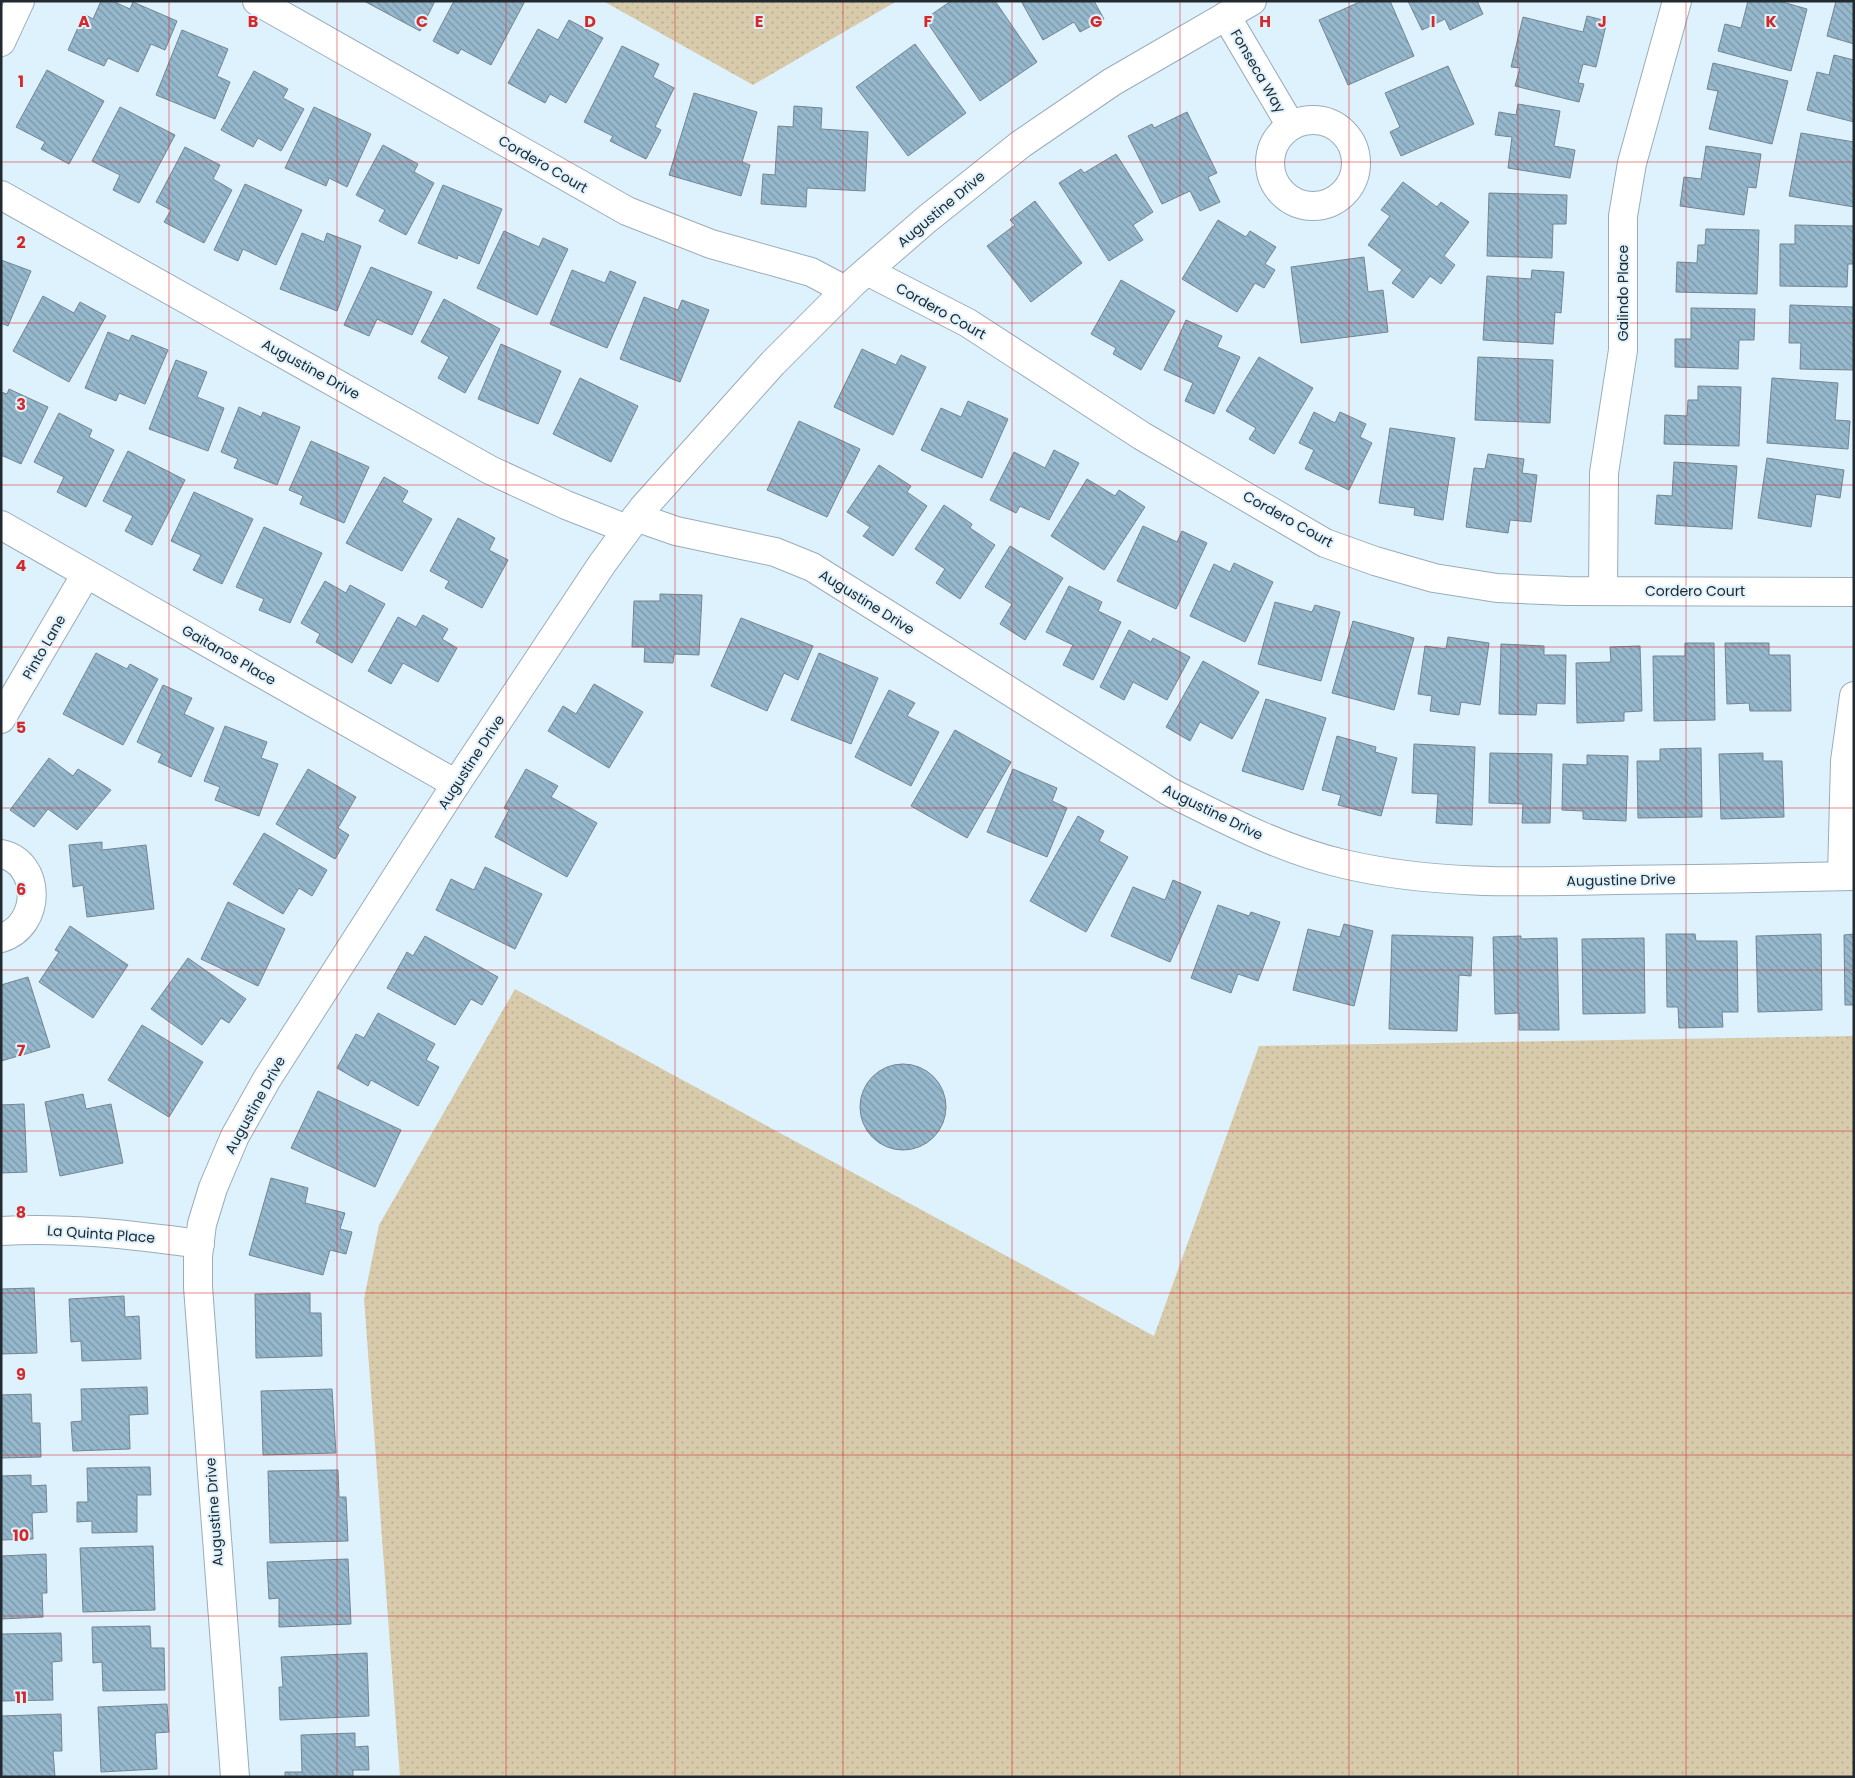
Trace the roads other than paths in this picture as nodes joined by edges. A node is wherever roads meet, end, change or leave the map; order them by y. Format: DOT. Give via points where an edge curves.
graph roads {
  1 [pos="20,1"];
  2 [pos="257,1"];
  3 [pos="1252,1"];
  4 [pos="1677,1"];
  5 [pos="1226,16"];
  6 [pos="1,42"];
  7 [pos="1291,126"];
  8 [pos="1,195"];
  9 [pos="867,271"];
  10 [pos="846,290"];
  11 [pos="632,523"];
  12 [pos="1,526"];
  13 [pos="86,574"];
  14 [pos="1603,591"];
  15 [pos="1854,592"];
  16 [pos="1854,696"];
  17 [pos="1,719"];
  18 [pos="456,784"];
  19 [pos="1,854"];
  20 [pos="1848,876"];
  21 [pos="1,938"];
  22 [pos="1,1230"];
  23 [pos="200,1244"];
  24 [pos="235,1777"];
  1 -- 6 [label="street"];
  2 -- 10 [label="street, Cordero Court" via="627,211 711,244 811,272"];
  3 -- 5 [label="street, Augustine Drive"];
  4 -- 14 [label="street, Galindo Place" via="1632,163 1623,216 1623,350 1604,473"];
  5 -- 7 [label="street, Fonseca Way"];
  5 -- 9 [label="street, Augustine Drive" via="1112,82 1021,144"];
  8 -- 11 [label="street, Augustine Drive" via="490,470 566,505"];
  9 -- 10 [label="street, Augustine Drive"];
  9 -- 14 [label="street, Cordero Court" via="968,323 1142,436 1325,543 1434,578 1498,588"];
  10 -- 11 [label="street, Augustine Drive" via="773,363"];
  11 -- 18 [label="street, Augustine Drive"];
  11 -- 20 [label="street, Augustine Drive" via="736,542 775,552 812,567 1170,792 1284,846 1342,864 1399,876 1471,881"];
  12 -- 13 [label="street, Gaitanos Place"];
  13 -- 17 [label="street, Pinto Lane"];
  13 -- 18 [label="street, Gaitanos Place"];
  14 -- 15 [label="street, Cordero Court"];
  16 -- 20 [label="street" via="1845,761"];
  18 -- 23 [label="street, Augustine Drive" via="267,1079 235,1136 213,1188 202,1224"];
  19 -- 21 [label="street" via="21,866 31,884 32,904 25,922 10,936"];
  22 -- 23 [label="street, La Quinta Place" via="88,1232"];
  23 -- 24 [label="street, Augustine Drive" via="198,1287"];
}
